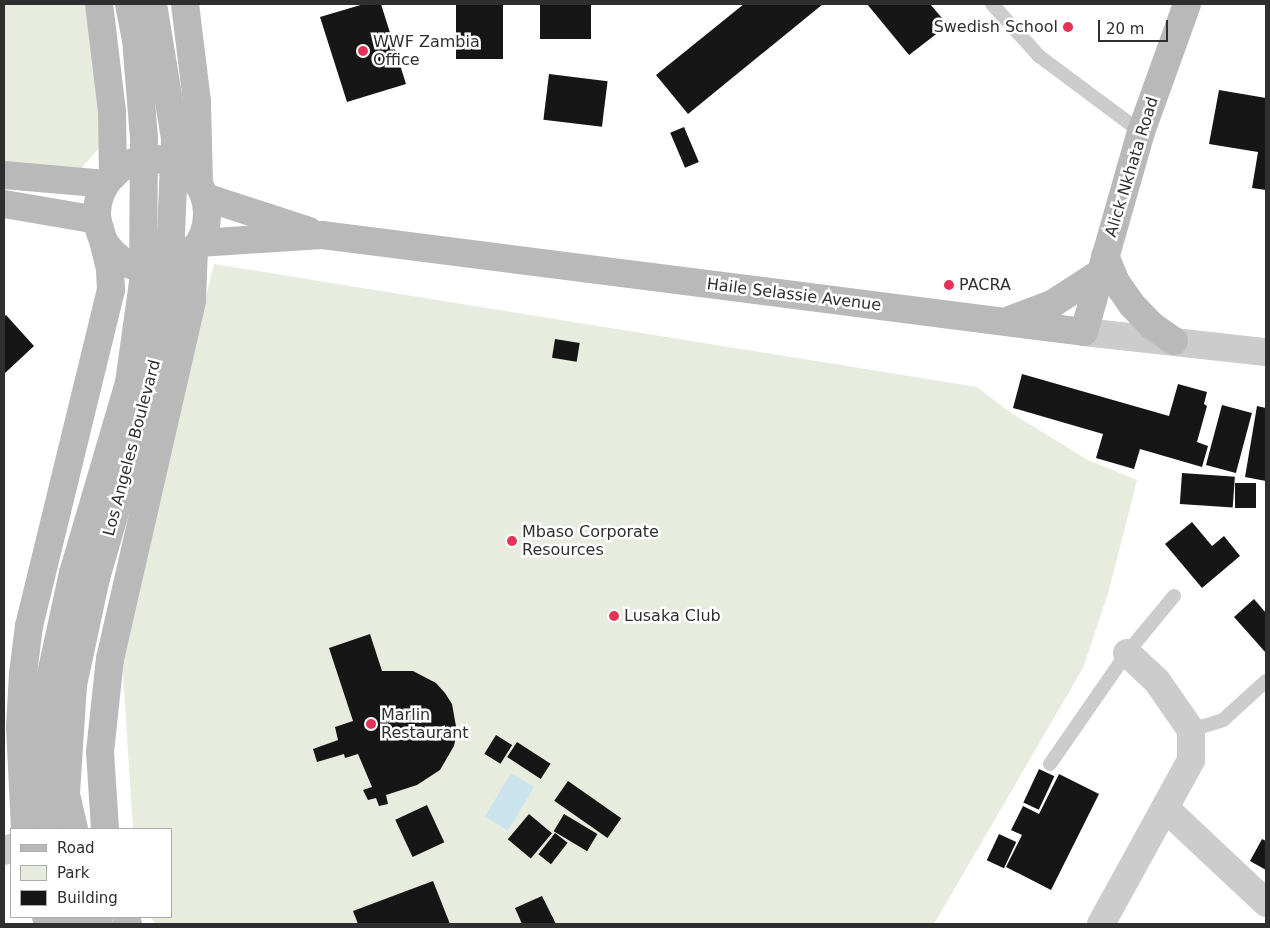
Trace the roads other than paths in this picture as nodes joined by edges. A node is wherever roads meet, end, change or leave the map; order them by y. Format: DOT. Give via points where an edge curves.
graph roads {
  1 [pos="99,4"];
  2 [pos="129,4"];
  3 [pos="153,4"];
  4 [pos="185,4"];
  5 [pos="992,4"];
  6 [pos="1187,4"];
  7 [pos="1141,132"];
  8 [pos="4,175"];
  9 [pos="109,180"];
  10 [pos="202,191"];
  11 [pos="4,204"];
  12 [pos="99,224"];
  13 [pos="322,235"];
  14 [pos="196,246"];
  15 [pos="1103,265"];
  16 [pos="156,282"];
  17 [pos="1003,321"];
  18 [pos="1084,332"];
  19 [pos="1174,341"];
  20 [pos="1266,352"];
  21 [pos="1174,596"];
  22 [pos="1126,653"];
  23 [pos="1266,680"];
  24 [pos="1191,730"];
  25 [pos="1050,764"];
  26 [pos="1165,808"];
  27 [pos="25,828"];
  28 [pos="50,828"];
  29 [pos="74,828"];
  30 [pos="105,828"];
  31 [pos="1266,903"];
  32 [pos="1101,924"];
  1 -- 9 [label="main road" via="112,112"];
  2 -- 16 [label="main road, Los Angeles Boulevard, bridge" via="136,39"];
  3 -- 16 [label="main road, Los Angeles Boulevard, bridge" via="175,139"];
  4 -- 10 [label="main road" via="197,102"];
  5 -- 7 [label="lane" via="1039,56"];
  6 -- 7 [label="main road, Alick Nkhata Road"];
  7 -- 15 [label="main road, Alick Nkhata Road"];
  8 -- 9 [label="main road"];
  9 -- 10 [label="main road" via="134,162 158,159 182,168"];
  9 -- 12 [label="main road" via="98,205"];
  10 -- 13 [label="main road, Haile Selassie Avenue"];
  10 -- 14 [label="main road" via="206,221"];
  11 -- 12 [label="main road"];
  12 -- 14 [label="main road" via="115,253 141,267 170,265"];
  12 -- 27 [label="main road" via="110,269 111,290 30,626 22,674 20,726"];
  13 -- 14 [label="main road, Haile Selassie Avenue"];
  13 -- 17 [label="main road, Haile Selassie Avenue"];
  14 -- 30 [label="main road, Los Angeles Boulevard" via="186,328 110,659 100,752"];
  15 -- 17 [label="main road" via="1052,304"];
  15 -- 18 [label="main road, Alick Nkhata Road"];
  15 -- 19 [label="main road" via="1132,305 1151,325"];
  16 -- 28 [label="main road, Los Angeles Boulevard" via="73,574 49,683 43,796"];
  16 -- 29 [label="main road, Los Angeles Boulevard" via="151,387 96,578 73,685 66,793"];
  17 -- 18 [label="main road, Haile Selassie Avenue"];
  18 -- 19 [label="street, Haile Selassie Avenue"];
  19 -- 20 [label="street, Haile Selassie Avenue"];
  21 -- 22 [label="lane"];
  22 -- 24 [label="street" via="1157,681"];
  22 -- 25 [label="lane"];
  23 -- 24 [label="lane" via="1223,720"];
  24 -- 26 [label="street" via="1191,760"];
  26 -- 31 [label="street"];
  26 -- 32 [label="street"];
}
